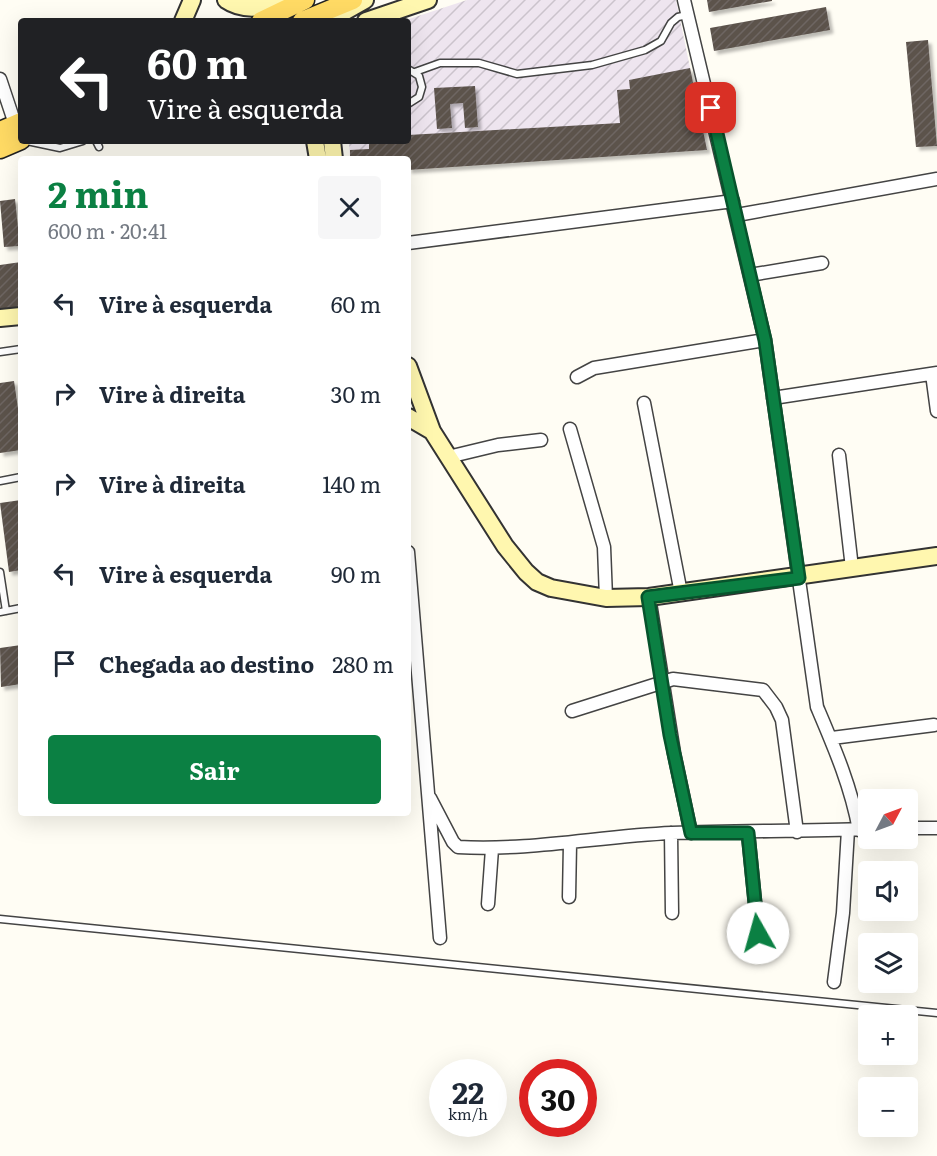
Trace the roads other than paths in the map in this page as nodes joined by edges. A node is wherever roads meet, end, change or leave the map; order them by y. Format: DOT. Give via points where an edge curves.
graph roads {
  1 [pos="192,0"];
  2 [pos="226,0"];
  3 [pos="288,0"];
  4 [pos="305,0"];
  5 [pos="353,0"];
  6 [pos="366,0"];
  7 [pos="428,0"];
  8 [pos="684,0"];
  9 [pos="332,15"];
  10 [pos="688,15"];
  11 [pos="184,18"];
  12 [pos="267,18"];
  13 [pos="317,18"];
  14 [pos="375,18"];
  15 [pos="411,70"];
  16 [pos="415,72"];
  17 [pos="0,79"];
  18 [pos="411,103"];
  19 [pos="12,138"];
  20 [pos="41,144"];
  21 [pos="73,144"];
  22 [pos="937,179"];
  23 [pos="734,201"];
  24 [pos="737,215"];
  25 [pos="411,243"];
  26 [pos="822,263"];
  27 [pos="750,275"];
  28 [pos="18,316"];
  29 [pos="0,318"];
  30 [pos="765,340"];
  31 [pos="18,349"];
  32 [pos="0,352"];
  33 [pos="411,374"];
  34 [pos="934,374"];
  35 [pos="577,377"];
  36 [pos="772,398"];
  37 [pos="644,403"];
  38 [pos="937,411"];
  39 [pos="411,419"];
  40 [pos="570,429"];
  41 [pos="432,431"];
  42 [pos="541,440"];
  43 [pos="839,455"];
  44 [pos="448,457"];
  45 [pos="18,478"];
  46 [pos="0,481"];
  47 [pos="937,556"];
  48 [pos="852,568"];
  49 [pos="0,572"];
  50 [pos="799,578"];
  51 [pos="411,586"];
  52 [pos="681,593"];
  53 [pos="648,597"];
  54 [pos="606,598"];
  55 [pos="18,608"];
  56 [pos="3,611"];
  57 [pos="661,680"];
  58 [pos="572,711"];
  59 [pos="934,725"];
  60 [pos="832,738"];
  61 [pos="430,798"];
  62 [pos="858,824"];
  63 [pos="918,828"];
  64 [pos="937,828"];
  65 [pos="858,830"];
  66 [pos="797,832"];
  67 [pos="671,833"];
  68 [pos="691,833"];
  69 [pos="748,833"];
  70 [pos="858,835"];
  71 [pos="570,844"];
  72 [pos="492,849"];
  73 [pos="569,897"];
  74 [pos="488,904"];
  75 [pos="672,913"];
  76 [pos="0,919"];
  77 [pos="440,938"];
  78 [pos="760,952"];
  79 [pos="834,982"];
  80 [pos="937,1013"];
  1 -- 11 [label="street"];
  2 -- 3 [label="street" via="257,8"];
  4 -- 12 [label="main road"];
  5 -- 9 [label="main road"];
  6 -- 9 [label="street"];
  7 -- 14 [label="street"];
  8 -- 10 [label="street"];
  9 -- 13 [label="main road"];
  10 -- 16 [label="lane" via="670,23 661,41 645,50 592,65 517,74 479,63 440,63"];
  10 -- 23 [label="street"];
  15 -- 16 [label="lane"];
  16 -- 18 [label="lane" via="422,81 421,92"];
  17 -- 19 [label="street"];
  20 -- 21 [label="lane" via="60,148"];
  22 -- 24 [label="street"];
  23 -- 24 [label="street"];
  23 -- 25 [label="street"];
  24 -- 27 [label="street"];
  26 -- 27 [label="street"];
  27 -- 30 [label="street"];
  28 -- 29 [label="street"];
  30 -- 35 [label="street" via="594,368"];
  30 -- 36 [label="street"];
  31 -- 32 [label="lane"];
  33 -- 41 [label="street"];
  34 -- 36 [label="street"];
  34 -- 38 [label="street"];
  36 -- 50 [label="street"];
  37 -- 52 [label="street"];
  39 -- 41 [label="street"];
  40 -- 54 [label="street" via="604,547"];
  41 -- 44 [label="street"];
  42 -- 44 [label="street"];
  43 -- 48 [label="street"];
  44 -- 54 [label="street" via="505,546 537,582"];
  45 -- 46 [label="lane"];
  47 -- 48 [label="street"];
  48 -- 50 [label="street"];
  49 -- 56 [label="lane"];
  50 -- 52 [label="street"];
  50 -- 60 [label="street" via="815,698"];
  51 -- 61 [label="street"];
  52 -- 53 [label="street"];
  53 -- 54 [label="street"];
  53 -- 57 [label="street"];
  55 -- 56 [label="lane"];
  57 -- 58 [label="street"];
  57 -- 66 [label="street" via="752,688 768,694 777,707 785,736"];
  57 -- 68 [label="street"];
  59 -- 60 [label="street"];
  60 -- 62 [label="street"];
  61 -- 72 [label="street" via="456,846"];
  61 -- 77 [label="street"];
  63 -- 64 [label="street"];
  65 -- 66 [label="street"];
  66 -- 69 [label="street"];
  67 -- 68 [label="street"];
  67 -- 71 [label="street"];
  67 -- 75 [label="street"];
  68 -- 69 [label="street"];
  69 -- 78 [label="street"];
  70 -- 79 [label="street"];
  71 -- 72 [label="street"];
  71 -- 73 [label="street"];
  72 -- 74 [label="street"];
  76 -- 80 [label="lane"];
}
